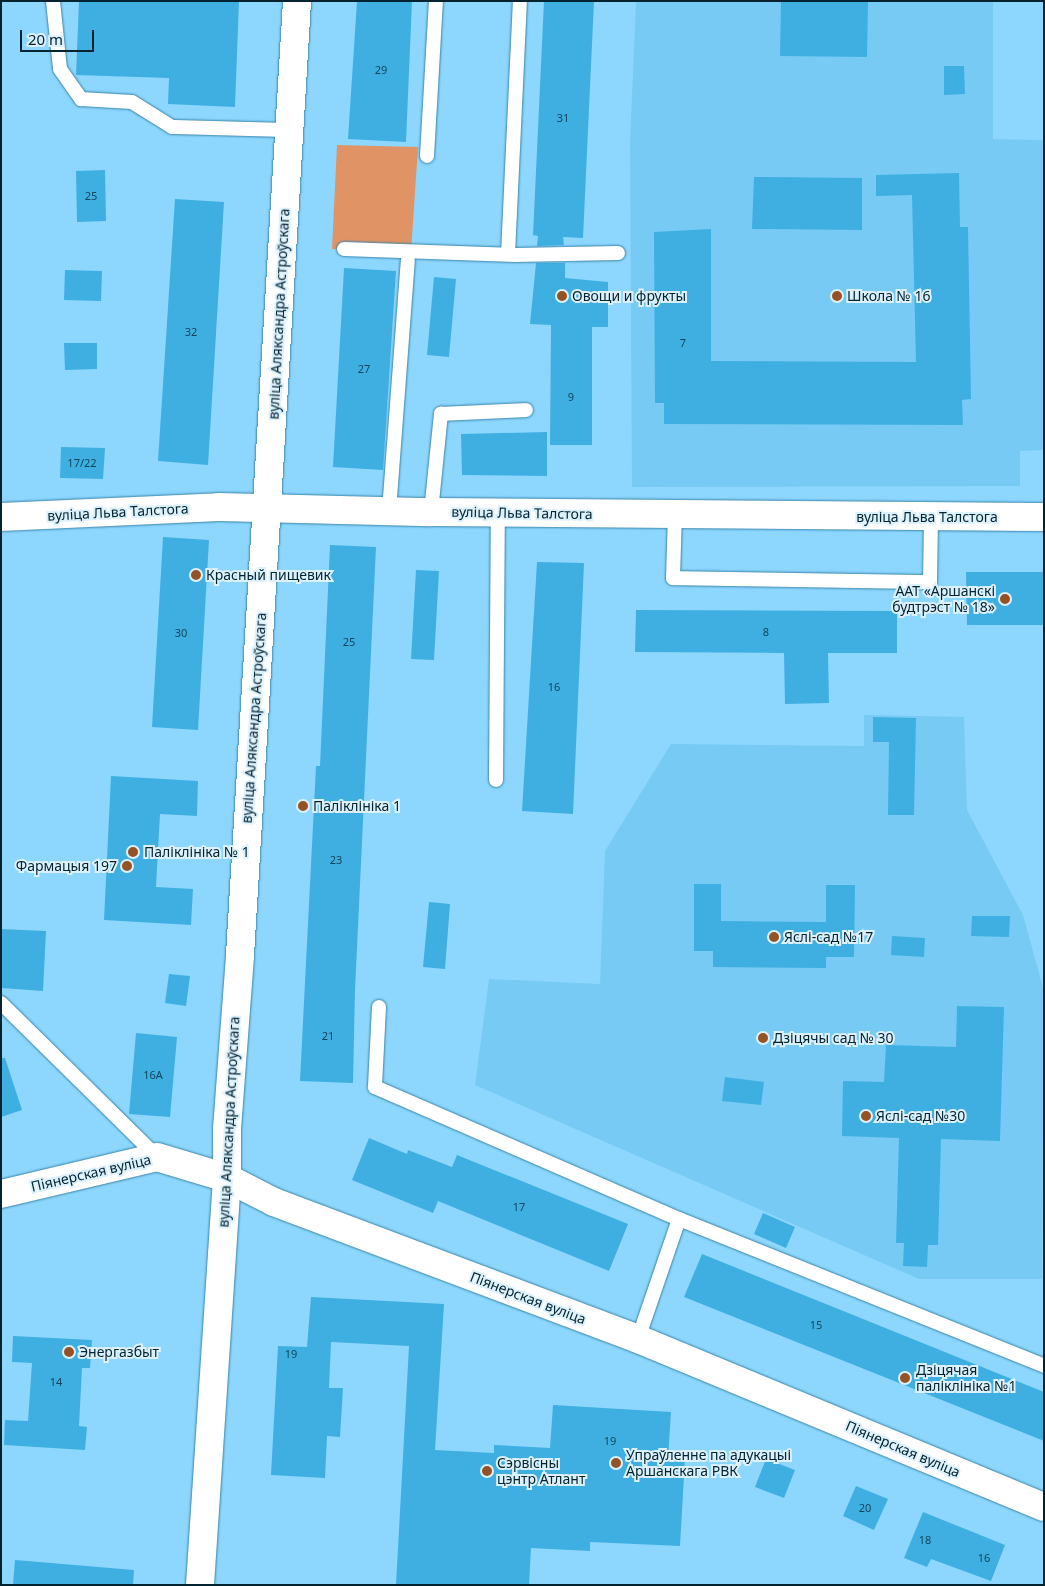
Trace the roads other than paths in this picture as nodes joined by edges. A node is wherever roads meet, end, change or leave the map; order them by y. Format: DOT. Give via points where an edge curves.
graph roads {
  1 [pos="53,1"];
  2 [pos="297,1"];
  3 [pos="436,1"];
  4 [pos="520,1"];
  5 [pos="289,130"];
  6 [pos="427,156"];
  7 [pos="344,249"];
  8 [pos="618,253"];
  9 [pos="508,254"];
  10 [pos="408,261"];
  11 [pos="526,410"];
  12 [pos="267,508"];
  13 [pos="389,512"];
  14 [pos="431,512"];
  15 [pos="498,512"];
  16 [pos="675,514"];
  17 [pos="1,517"];
  18 [pos="1044,517"];
  19 [pos="931,518"];
  20 [pos="496,780"];
  21 [pos="1,1003"];
  22 [pos="378,1007"];
  23 [pos="157,1157"];
  24 [pos="226,1178"];
  25 [pos="1,1194"];
  26 [pos="679,1219"];
  27 [pos="638,1339"];
  28 [pos="1044,1366"];
  29 [pos="1044,1507"];
  30 [pos="200,1585"];
  1 -- 5 [label="lane" via="60,69 81,99 132,102 172,127"];
  2 -- 5 [label="street, вуліца Аляксандра Астроўскага"];
  3 -- 6 [label="lane"];
  4 -- 9 [label="lane"];
  5 -- 12 [label="street, вуліца Аляксандра Астроўскага"];
  7 -- 9 [label="lane"];
  8 -- 9 [label="lane"];
  10 -- 13 [label="lane"];
  11 -- 14 [label="lane" via="441,414"];
  12 -- 13 [label="street, вуліца Льва Талстога"];
  12 -- 17 [label="street, вуліца Льва Талстога" via="220,507"];
  12 -- 24 [label="street, вуліца Аляксандра Астроўскага" via="240,955 226,1129"];
  13 -- 14 [label="street, вуліца Льва Талстога"];
  14 -- 15 [label="street, вуліца Льва Талстога"];
  15 -- 16 [label="street, вуліца Льва Талстога"];
  15 -- 20 [label="lane"];
  16 -- 19 [label="street, вуліца Льва Талстога"];
  16 -- 19 [label="lane" via="673,578 930,582"];
  18 -- 19 [label="street, вуліца Льва Талстога"];
  21 -- 23 [label="lane"];
  22 -- 26 [label="lane" via="375,1087"];
  23 -- 24 [label="street, Піянерская вуліца"];
  23 -- 25 [label="street, Піянерская вуліца"];
  24 -- 27 [label="street, Піянерская вуліца" via="274,1202"];
  24 -- 30 [label="street, вуліца Аляксандра Астроўскага"];
  26 -- 27 [label="lane"];
  26 -- 28 [label="lane"];
  27 -- 29 [label="street, Піянерская вуліца"];
}
